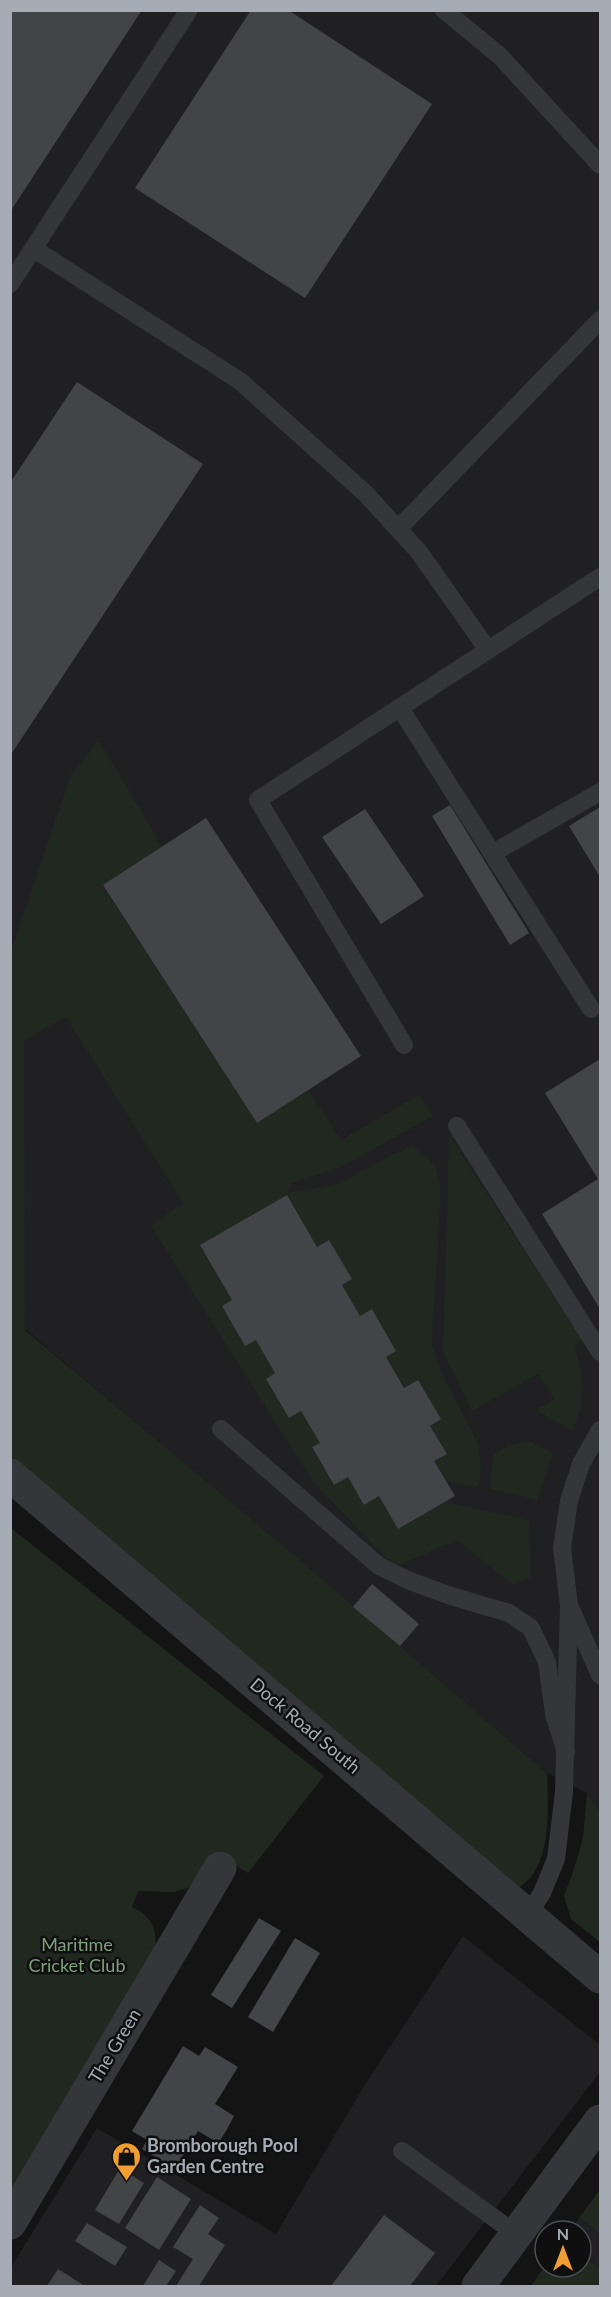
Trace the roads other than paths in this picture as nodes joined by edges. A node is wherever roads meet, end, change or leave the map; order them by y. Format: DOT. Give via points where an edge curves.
graph roads {
  1 [pos="189,10"];
  2 [pos="444,10"];
  3 [pos="600,165"];
  4 [pos="34,249"];
  5 [pos="10,284"];
  6 [pos="600,320"];
  7 [pos="398,529"];
  8 [pos="600,577"];
  9 [pos="488,650"];
  10 [pos="400,708"];
  11 [pos="600,792"];
  12 [pos="493,854"];
  13 [pos="591,1009"];
  14 [pos="404,1045"];
  15 [pos="457,1126"];
  16 [pos="600,1352"];
  17 [pos="221,1430"];
  18 [pos="600,1430"];
  19 [pos="10,1475"];
  20 [pos="569,1605"];
  21 [pos="600,1676"];
  22 [pos="566,1752"];
  23 [pos="220,1868"];
  24 [pos="528,1915"];
  25 [pos="600,1977"];
  26 [pos="600,2121"];
  27 [pos="402,2151"];
  28 [pos="10,2223"];
  29 [pos="516,2234"];
  30 [pos="478,2286"];
  1 -- 4 [label="lane"];
  2 -- 3 [label="lane" via="500,56"];
  4 -- 5 [label="lane"];
  4 -- 7 [label="lane" via="240,381 365,493"];
  6 -- 7 [label="lane"];
  7 -- 9 [label="lane" via="419,552"];
  8 -- 9 [label="lane"];
  9 -- 10 [label="lane"];
  10 -- 12 [label="lane"];
  10 -- 14 [label="lane" via="258,800"];
  11 -- 12 [label="lane"];
  12 -- 13 [label="lane"];
  15 -- 16 [label="lane"];
  17 -- 22 [label="lane" via="379,1566 451,1596 508,1613 531,1628 547,1662 554,1714"];
  18 -- 20 [label="lane" via="581,1464 569,1501 562,1548"];
  19 -- 24 [label="street, Dock Road South"];
  20 -- 21 [label="lane"];
  20 -- 22 [label="lane"];
  22 -- 24 [label="lane" via="556,1859"];
  23 -- 28 [label="street, The Green"];
  24 -- 25 [label="street, Dock Road South"];
  26 -- 29 [label="street"];
  27 -- 29 [label="lane"];
  29 -- 30 [label="street"];
}
